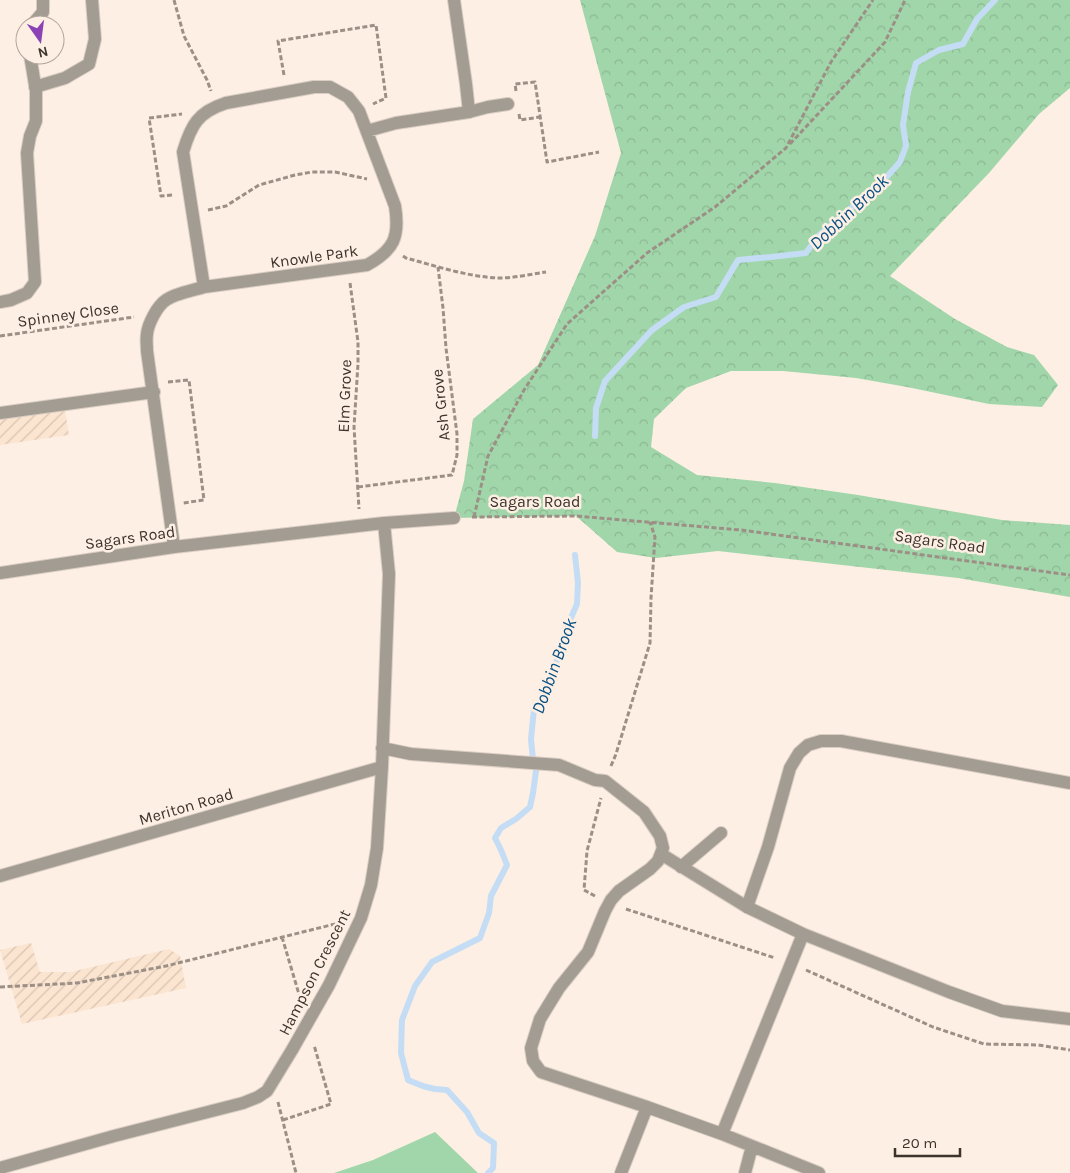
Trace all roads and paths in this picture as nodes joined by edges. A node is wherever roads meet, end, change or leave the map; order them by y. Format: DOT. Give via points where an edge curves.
graph roads {
  1 [pos="43,0"];
  2 [pos="92,0"];
  3 [pos="174,0"];
  4 [pos="454,0"];
  5 [pos="873,0"];
  6 [pos="905,0"];
  7 [pos="40,15"];
  8 [pos="32,65"];
  9 [pos="515,84"];
  10 [pos="35,87"];
  11 [pos="287,93"];
  12 [pos="508,104"];
  13 [pos="216,106"];
  14 [pos="358,111"];
  15 [pos="469,112"];
  16 [pos="367,130"];
  17 [pos="786,148"];
  18 [pos="598,152"];
  19 [pos="385,181"];
  20 [pos="192,213"];
  21 [pos="390,248"];
  22 [pos="438,267"];
  23 [pos="349,268"];
  24 [pos="546,272"];
  25 [pos="204,288"];
  26 [pos="0,302"];
  27 [pos="140,316"];
  28 [pos="0,336"];
  29 [pos="153,388"];
  30 [pos="0,413"];
  31 [pos="358,487"];
  32 [pos="169,505"];
  33 [pos="454,518"];
  34 [pos="474,518"];
  35 [pos="650,522"];
  36 [pos="384,523"];
  37 [pos="360,526"];
  38 [pos="174,547"];
  39 [pos="0,573"];
  40 [pos="1070,575"];
  41 [pos="382,748"];
  42 [pos="382,767"];
  43 [pos="600,781"];
  44 [pos="1070,783"];
  45 [pos="721,833"];
  46 [pos="661,854"];
  47 [pos="681,868"];
  48 [pos="0,876"];
  49 [pos="609,903"];
  50 [pos="747,907"];
  51 [pos="361,918"];
  52 [pos="803,934"];
  53 [pos="282,937"];
  54 [pos="790,963"];
  55 [pos="0,987"];
  56 [pos="1070,1019"];
  57 [pos="307,1023"];
  58 [pos="1070,1050"];
  59 [pos="273,1082"];
  60 [pos="647,1107"];
  61 [pos="282,1120"];
  62 [pos="722,1134"];
  63 [pos="752,1146"];
  64 [pos="0,1168"];
  65 [pos="296,1173"];
  66 [pos="621,1173"];
  67 [pos="744,1173"];
  68 [pos="820,1173"];
  1 -- 7 [label="street"];
  2 -- 10 [label="street" via="94,39 89,64 65,78"];
  3 -- 13 [label="path" via="184,36 207,80"];
  4 -- 15 [label="street"];
  5 -- 17 [label="path" via="831,62"];
  6 -- 17 [label="path" via="885,42"];
  8 -- 10 [label="street"];
  9 -- 18 [label="path" via="535,82 547,162"];
  10 -- 26 [label="street" via="36,121 27,153 35,282 27,293"];
  11 -- 13 [label="street"];
  11 -- 14 [label="street" via="330,87 348,97"];
  11 -- 14 [label="path" via="278,42 376,25 386,98"];
  12 -- 15 [label="street"];
  13 -- 20 [label="street" via="204,113 192,128 183,152"];
  14 -- 16 [label="street"];
  15 -- 16 [label="street"];
  16 -- 19 [label="street"];
  17 -- 34 [label="path" via="715,206 646,253 567,324 524,390 488,456"];
  19 -- 20 [label="path" via="335,172 312,172 258,185 226,206"];
  19 -- 21 [label="street" via="397,220 397,232"];
  20 -- 25 [label="street"];
  21 -- 22 [label="path" via="406,258"];
  21 -- 23 [label="street, Knowle Park" via="367,265"];
  22 -- 24 [label="path" via="502,278"];
  22 -- 31 [label="path, Ash Grove" via="457,434 457,455 452,474"];
  23 -- 25 [label="street, Knowle Park"];
  23 -- 31 [label="path, Elm Grove" via="358,342 354,427"];
  25 -- 29 [label="street, Knowle Park" via="166,299 158,306 147,333"];
  27 -- 28 [label="path, Spinney Close"];
  29 -- 30 [label="street"];
  29 -- 32 [label="street, Knowle Park"];
  29 -- 32 [label="path" via="189,380 204,500"];
  31 -- 37 [label="path, Elm Grove"];
  32 -- 38 [label="street, Knowle Park"];
  33 -- 34 [label="path, Sagars Road"];
  33 -- 36 [label="street, Sagars Road"];
  34 -- 35 [label="path, Sagars Road" via="576,516"];
  35 -- 40 [label="path, Sagars Road" via="741,530"];
  35 -- 43 [label="path" via="655,537 650,643 616,754"];
  36 -- 37 [label="street, Sagars Road"];
  36 -- 41 [label="street, Hampson Crescent" via="389,574"];
  37 -- 38 [label="street, Sagars Road"];
  38 -- 39 [label="street, Sagars Road"];
  41 -- 42 [label="street, Hampson Crescent"];
  41 -- 43 [label="street" via="411,754 559,765"];
  42 -- 48 [label="street, Meriton Road"];
  42 -- 51 [label="street, Hampson Crescent" via="377,848"];
  43 -- 46 [label="street" via="644,812 660,836"];
  43 -- 49 [label="path" via="584,890"];
  44 -- 50 [label="street" via="841,741 808,745 790,768"];
  45 -- 47 [label="street"];
  46 -- 47 [label="street"];
  46 -- 49 [label="street" via="650,869 619,891"];
  47 -- 50 [label="street"];
  49 -- 54 [label="path"];
  49 -- 60 [label="street" via="588,952 559,988 540,1019 531,1048 533,1061 541,1072"];
  50 -- 52 [label="street"];
  51 -- 53 [label="path"];
  51 -- 57 [label="street, Hampson Crescent"];
  52 -- 54 [label="street"];
  52 -- 56 [label="street" via="1002,1011"];
  53 -- 55 [label="path" via="166,966 77,983"];
  53 -- 57 [label="path"];
  54 -- 58 [label="path" via="933,1027 984,1044 1038,1045"];
  54 -- 62 [label="street"];
  57 -- 59 [label="street, Hampson Crescent"];
  57 -- 61 [label="path" via="330,1104"];
  59 -- 61 [label="path"];
  59 -- 64 [label="street, Hampson Crescent" via="258,1097 243,1103"];
  60 -- 62 [label="street"];
  60 -- 66 [label="street"];
  61 -- 65 [label="path"];
  62 -- 63 [label="street"];
  63 -- 67 [label="street"];
  63 -- 68 [label="street"];
}
